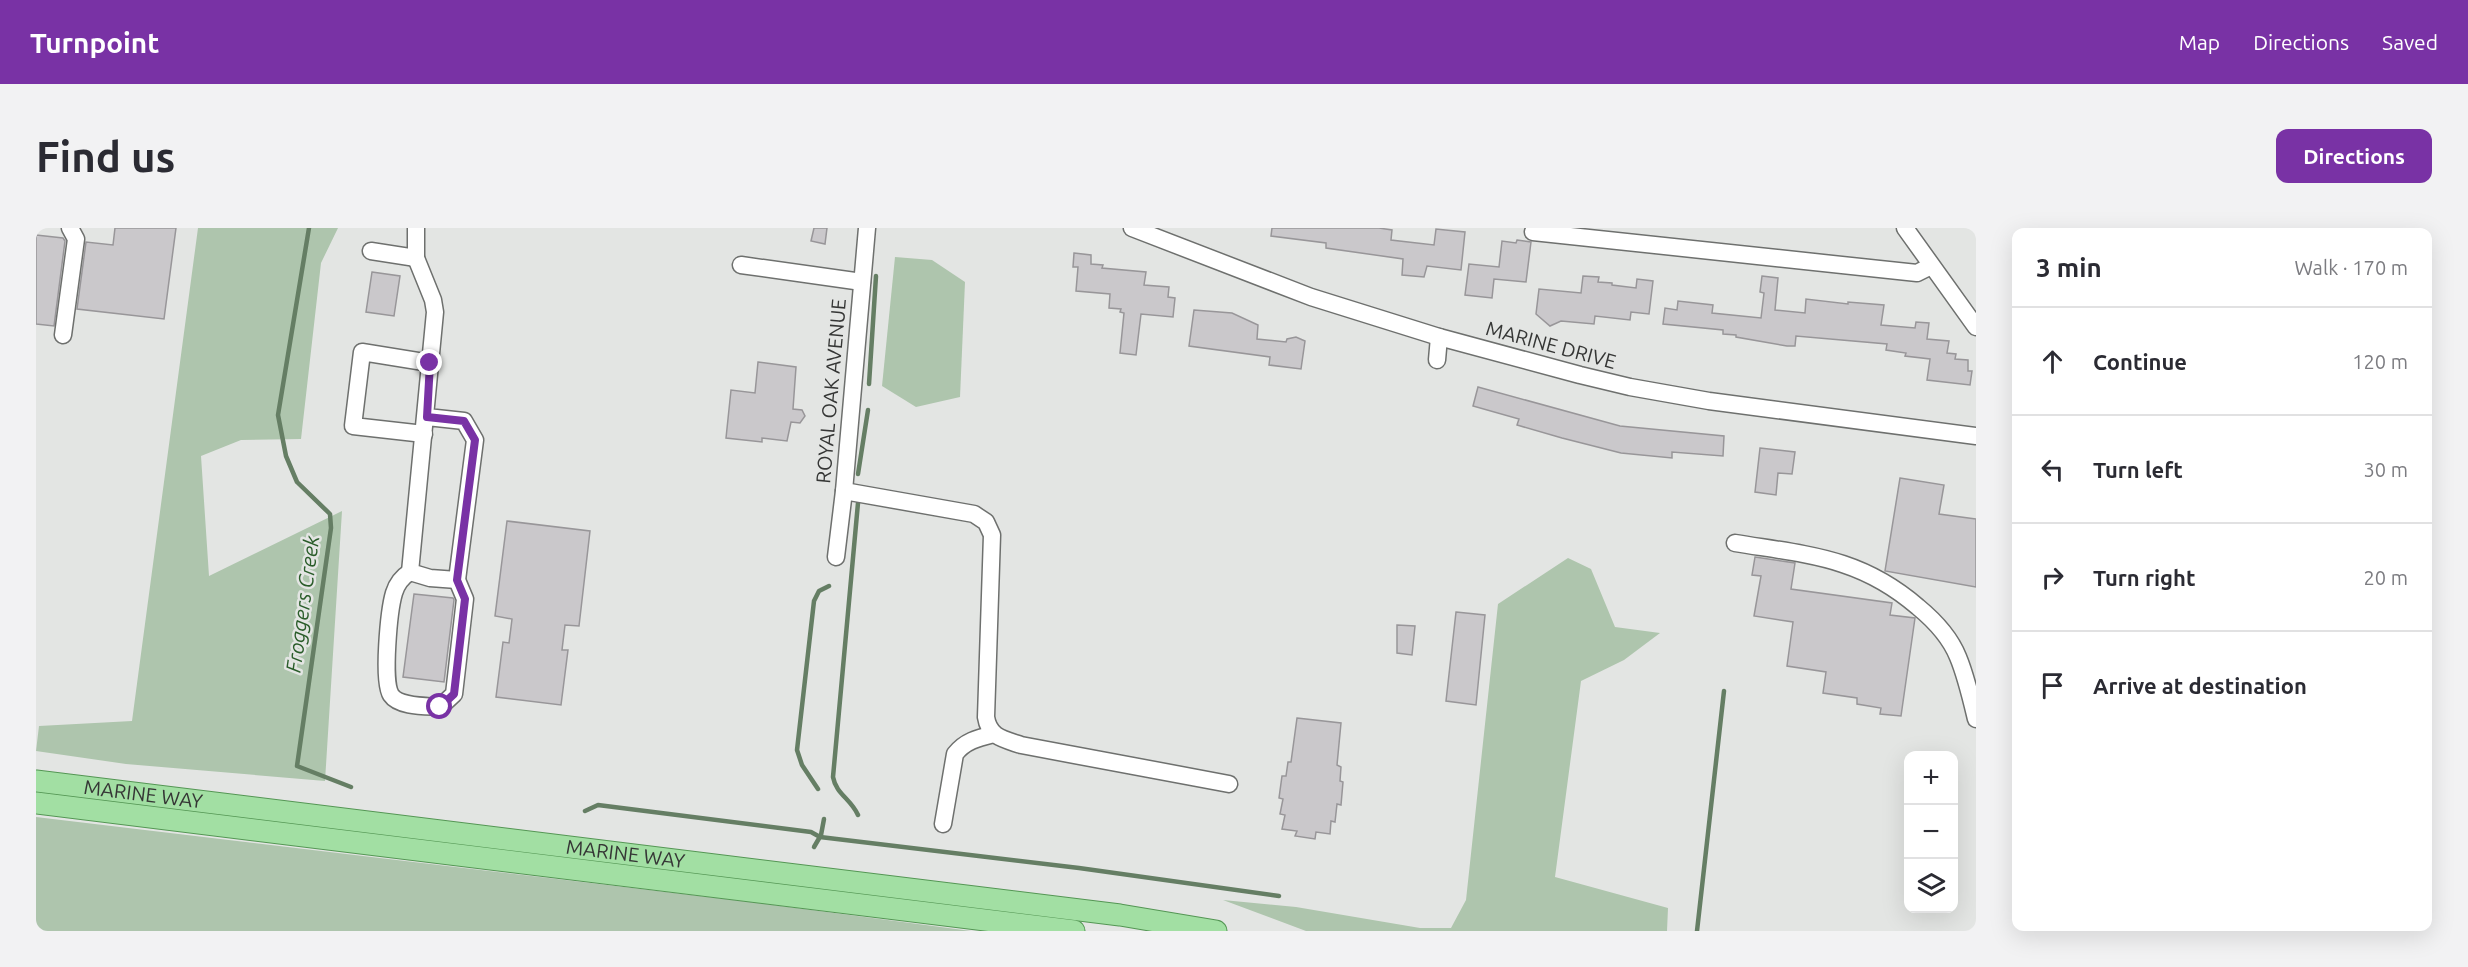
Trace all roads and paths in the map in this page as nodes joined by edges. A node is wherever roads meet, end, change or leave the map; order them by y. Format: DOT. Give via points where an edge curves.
graph roads {
  1 [pos="70,228"];
  2 [pos="416,228"];
  3 [pos="867,228"];
  4 [pos="1132,228"];
  5 [pos="1905,228"];
  6 [pos="1533,232"];
  7 [pos="371,251"];
  8 [pos="416,258"];
  9 [pos="741,265"];
  10 [pos="1931,266"];
  11 [pos="862,282"];
  12 [pos="1976,327"];
  13 [pos="63,335"];
  14 [pos="1439,337"];
  15 [pos="1437,360"];
  16 [pos="430,363"];
  17 [pos="427,417"];
  18 [pos="424,435"];
  19 [pos="1976,436"];
  20 [pos="844,491"];
  21 [pos="1735,543"];
  22 [pos="836,557"];
  23 [pos="410,572"];
  24 [pos="457,580"];
  25 [pos="1976,719"];
  26 [pos="994,734"];
  27 [pos="36,781"];
  28 [pos="1229,784"];
  29 [pos="36,803"];
  30 [pos="943,824"];
  31 [pos="1074,931"];
  32 [pos="1216,931"];
  1 -- 13 [label="street" via="76,239"];
  2 -- 8 [label="street"];
  3 -- 11 [label="street, ROYAL OAK AVENUE"];
  4 -- 14 [label="street, MARINE DRIVE" via="1311,297"];
  5 -- 10 [label="street"];
  6 -- 10 [label="street" via="1917,273"];
  7 -- 8 [label="street"];
  8 -- 16 [label="street" via="435,312"];
  9 -- 11 [label="street"];
  10 -- 12 [label="street"];
  11 -- 20 [label="street, ROYAL OAK AVENUE"];
  14 -- 15 [label="street"];
  14 -- 19 [label="street, MARINE DRIVE" via="1630,387"];
  16 -- 17 [label="street"];
  16 -- 18 [label="street" via="362,352 353,426"];
  17 -- 18 [label="street"];
  17 -- 24 [label="street" via="464,421 475,440"];
  18 -- 23 [label="street"];
  20 -- 22 [label="street, ROYAL OAK AVENUE"];
  20 -- 26 [label="street" via="974,514 986,522 992,536 986,717"];
  21 -- 25 [label="street" via="1848,565 1899,591 1948,638 1958,657"];
  23 -- 24 [label="street"];
  23 -- 24 [label="street" via="401,578 394,593 385,671 392,697 405,703 440,707 454,694 465,599"];
  26 -- 28 [label="street" via="1021,744"];
  26 -- 30 [label="street" via="969,741 955,754"];
  27 -- 32 [label="main road, MARINE WAY" via="1120,915"];
  29 -- 31 [label="main road, MARINE WAY"];
}
